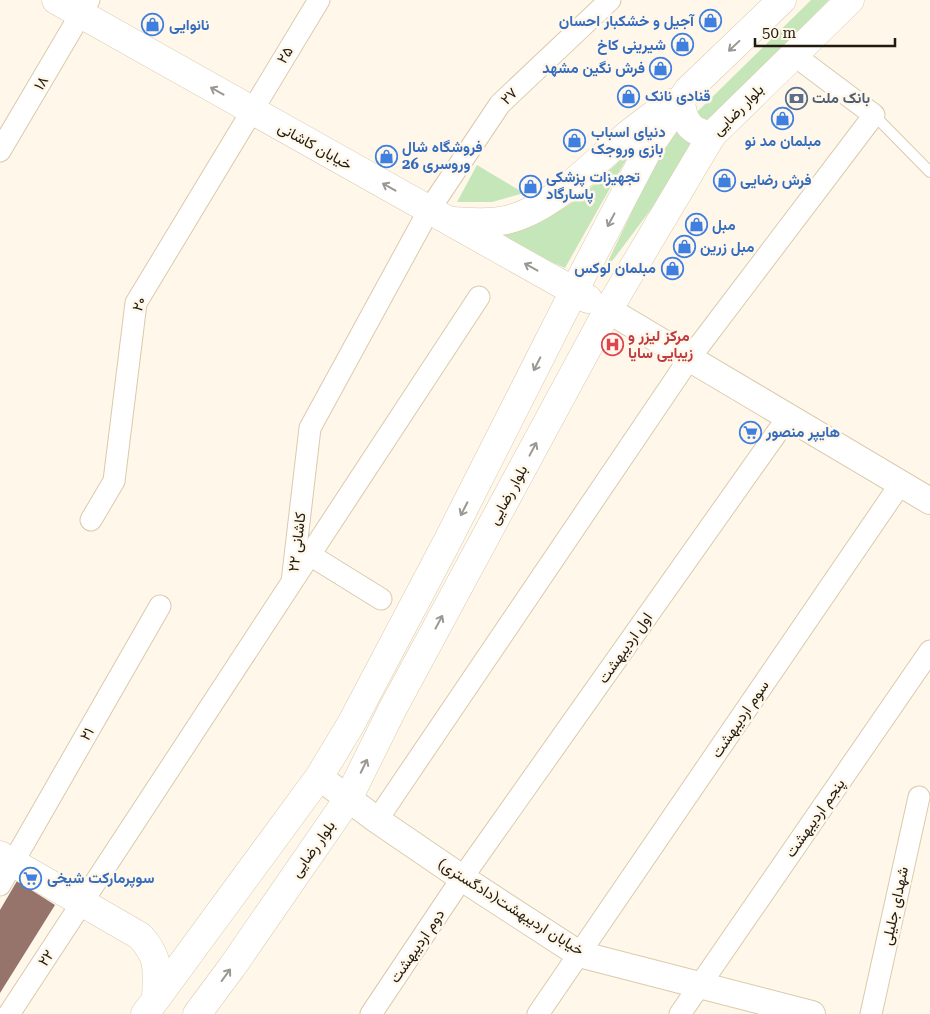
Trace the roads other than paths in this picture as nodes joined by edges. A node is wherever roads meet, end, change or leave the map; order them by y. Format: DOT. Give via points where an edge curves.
graph roads {
  1 [pos="56,0"];
  2 [pos="319,0"];
  3 [pos="610,0"];
  4 [pos="850,0"];
  5 [pos="777,2"];
  6 [pos="85,7"];
  7 [pos="794,55"];
  8 [pos="684,96"];
  9 [pos="252,110"];
  10 [pos="874,115"];
  11 [pos="712,135"];
  12 [pos="0,151"];
  13 [pos="930,172"];
  14 [pos="439,215"];
  15 [pos="574,291"];
  16 [pos="479,297"];
  17 [pos="608,310"];
  18 [pos="689,359"];
  19 [pos="788,417"];
  20 [pos="901,484"];
  21 [pos="930,500"];
  22 [pos="91,520"];
  23 [pos="310,554"];
  24 [pos="292,582"];
  25 [pos="381,599"];
  26 [pos="160,606"];
  27 [pos="930,651"];
  28 [pos="319,777"];
  29 [pos="919,797"];
  30 [pos="348,799"];
  31 [pos="377,820"];
  32 [pos="4,868"];
  33 [pos="462,878"];
  34 [pos="82,902"];
  35 [pos="579,954"];
  36 [pos="700,985"];
  37 [pos="150,1006"];
  38 [pos="9,1014"];
  39 [pos="197,1014"];
  40 [pos="371,1014"];
  41 [pos="538,1014"];
  42 [pos="680,1014"];
  43 [pos="812,1014"];
  44 [pos="872,1014"];
  1 -- 6 [label="main road, خیابان کاشانی"];
  2 -- 9 [label="street, ۲۵"];
  3 -- 14 [label="street, ۲۷" via="500,104"];
  4 -- 7 [label="main road, بلوار رضایی"];
  5 -- 8 [label="main road, one-way"];
  9 -- 6 [label="main road, خیابان کاشانی, one-way"];
  6 -- 12 [label="street, ۱۸"];
  7 -- 10 [label="street"];
  7 -- 11 [label="main road, بلوار رضایی"];
  8 -- 11 [label="main road" via="684,117 690,127"];
  8 -- 14 [label="main road" via="626,136 562,191 525,213 485,223"];
  8 -- 15 [label="main road, one-way" via="651,144"];
  14 -- 9 [label="main road, خیابان کاشانی, one-way"];
  9 -- 22 [label="street, ۲۰" via="136,303 114,481"];
  10 -- 13 [label="lane"];
  10 -- 18 [label="street"];
  11 -- 17 [label="main road, بلوار رضایی"];
  15 -- 14 [label="main road, خیابان کاشانی, one-way"];
  14 -- 24 [label="street, کاشانی ۲۲" via="310,428"];
  15 -- 17 [label="main road, خیابان کاشانی"];
  15 -- 28 [label="main road, one-way" via="448,540 351,724"];
  16 -- 23 [label="street"];
  17 -- 18 [label="street"];
  30 -- 17 [label="main road, بلوار رضایی, one-way" via="392,710"];
  18 -- 19 [label="street"];
  18 -- 31 [label="street"];
  19 -- 20 [label="street"];
  19 -- 33 [label="street, اول اردیبهشت"];
  20 -- 21 [label="street"];
  20 -- 35 [label="street, سوم اردیبهشت"];
  23 -- 24 [label="street"];
  23 -- 25 [label="street"];
  24 -- 34 [label="street, کاشانی ۲۲"];
  26 -- 32 [label="street, ۲۱"];
  27 -- 36 [label="street, پنجم اردیبهشت"];
  28 -- 30 [label="street, خیابان اردیبهشت(دادگستری)"];
  28 -- 37 [label="main road"];
  29 -- 44 [label="street, شهدای جلیلی"];
  30 -- 31 [label="street, خیابان اردیبهشت(دادگستری)"];
  39 -- 30 [label="main road, بلوار رضایی, one-way"];
  31 -- 33 [label="street, خیابان اردیبهشت(دادگستری)"];
  32 -- 34 [label="main road"];
  33 -- 35 [label="street, خیابان اردیبهشت(دادگستری)"];
  33 -- 40 [label="street, دوم اردیبهشت"];
  34 -- 37 [label="main road" via="140,936 151,947 157,963"];
  34 -- 38 [label="street, ۲۲"];
  35 -- 36 [label="street, خیابان اردیبهشت(دادگستری)"];
  35 -- 41 [label="street, سوم اردیبهشت"];
  36 -- 42 [label="street, پنجم اردیبهشت"];
  36 -- 43 [label="street, خیابان اردیبهشت(دادگستری)"];
}
